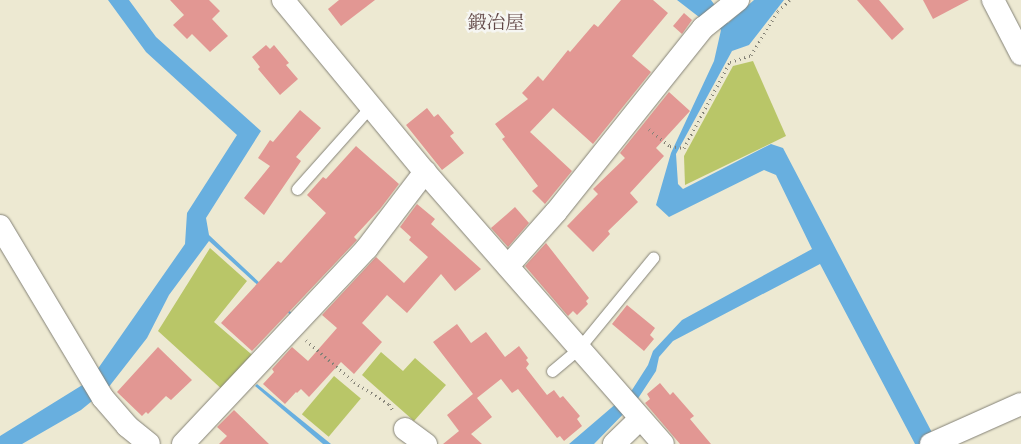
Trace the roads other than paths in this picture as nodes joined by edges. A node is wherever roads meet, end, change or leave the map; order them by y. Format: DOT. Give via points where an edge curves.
graph roads {
  1 [pos="283,0"];
  2 [pos="993,0"];
  3 [pos="723,12"];
  4 [pos="1021,54"];
  5 [pos="371,106"];
  6 [pos="425,172"];
  7 [pos="297,189"];
  8 [pos="0,226"];
  9 [pos="653,258"];
  10 [pos="508,266"];
  11 [pos="579,348"];
  12 [pos="552,371"];
  13 [pos="1021,404"];
  14 [pos="631,408"];
  15 [pos="406,428"];
  16 [pos="935,442"];
  17 [pos="149,444"];
  18 [pos="183,444"];
  19 [pos="426,444"];
  20 [pos="614,444"];
  21 [pos="662,444"];
  1 -- 5 [label="street"];
  2 -- 4 [label="street"];
  3 -- 10 [label="street"];
  5 -- 6 [label="street"];
  5 -- 7 [label="lane"];
  6 -- 10 [label="street"];
  6 -- 18 [label="street" via="367,248"];
  8 -- 17 [label="street" via="103,398 127,426"];
  9 -- 11 [label="lane"];
  10 -- 11 [label="street"];
  11 -- 12 [label="lane"];
  11 -- 14 [label="street"];
  13 -- 16 [label="street"];
  14 -- 20 [label="street"];
  14 -- 21 [label="street"];
  15 -- 19 [label="street"];
}
